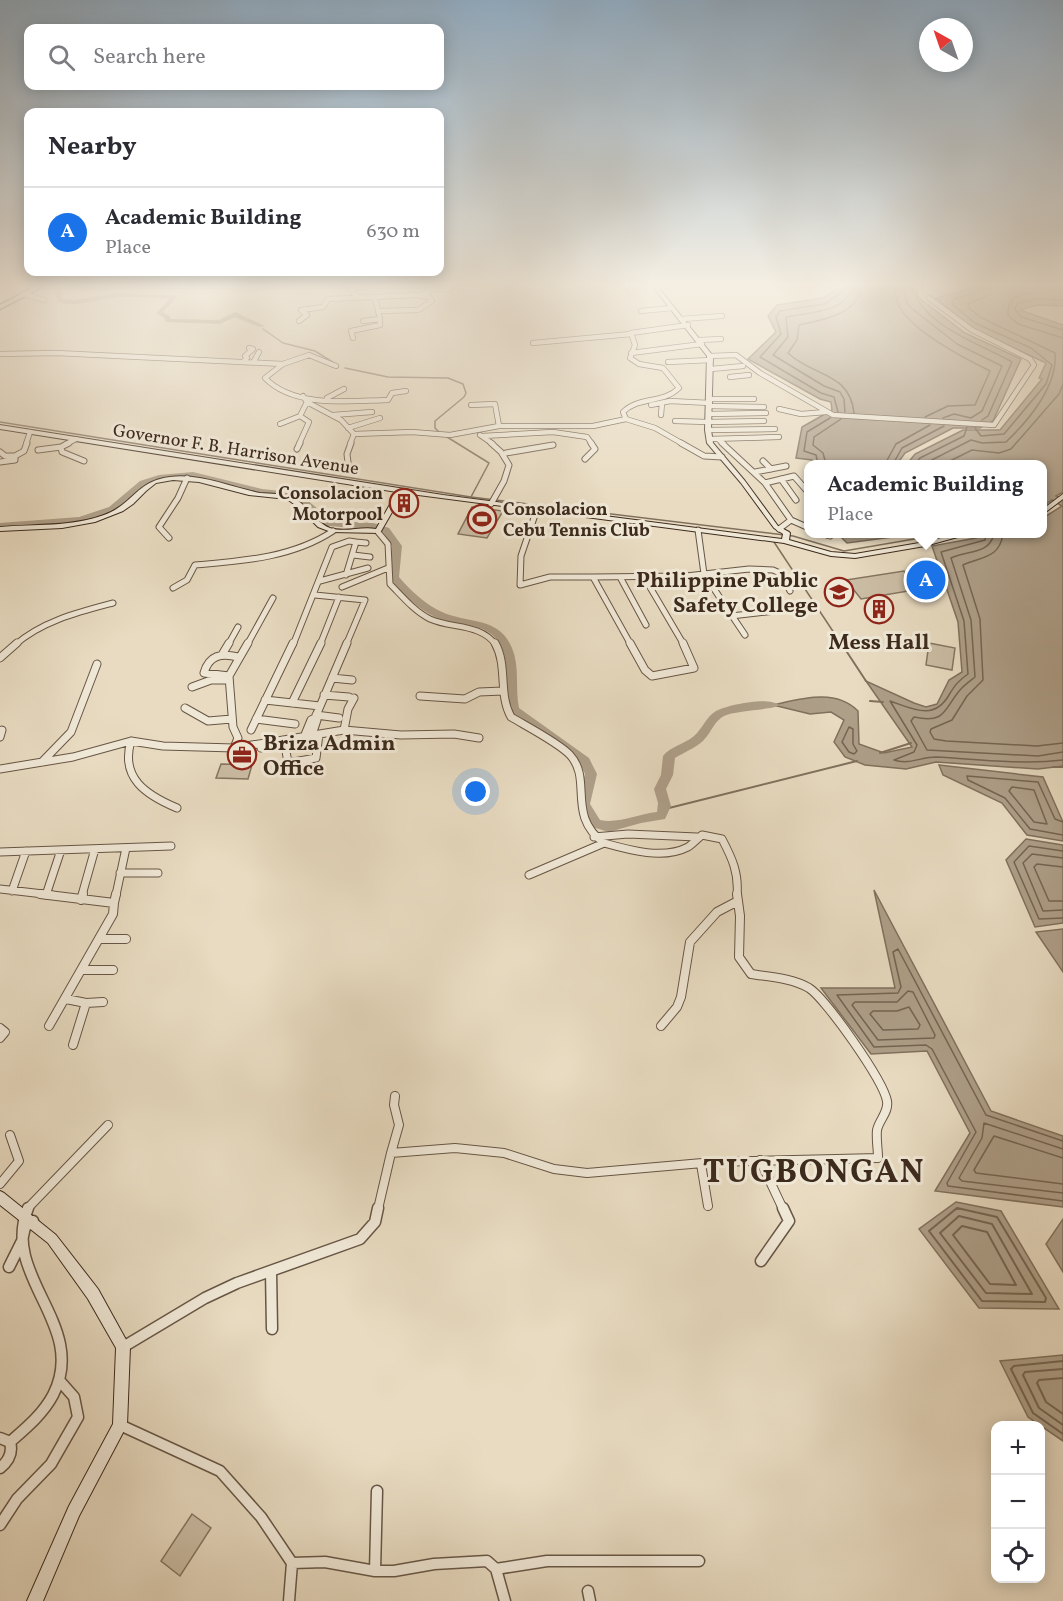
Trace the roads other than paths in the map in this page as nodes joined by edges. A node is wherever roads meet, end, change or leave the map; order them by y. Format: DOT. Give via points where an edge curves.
graph roads {
  1 [pos="175,358"];
  2 [pos="247,358"];
  3 [pos="256,358"];
  4 [pos="301,358"];
  5 [pos="316,358"];
  6 [pos="631,358"];
  7 [pos="710,358"];
  8 [pos="739,358"];
  9 [pos="1027,358"];
  10 [pos="244,361"];
  11 [pos="254,361"];
  12 [pos="668,362"];
  13 [pos="283,364"];
  14 [pos="336,366"];
  15 [pos="743,366"];
  16 [pos="711,369"];
  17 [pos="720,369"];
  18 [pos="750,375"];
  19 [pos="344,389"];
  20 [pos="406,391"];
  21 [pos="303,396"];
  22 [pos="325,399"];
  23 [pos="736,399"];
  24 [pos="754,399"];
  25 [pos="307,402"];
  26 [pos="710,402"];
  27 [pos="662,403"];
  28 [pos="471,405"];
  29 [pos="651,405"];
  30 [pos="740,406"];
  31 [pos="764,407"];
  32 [pos="779,409"];
  33 [pos="372,412"];
  34 [pos="826,412"];
  35 [pos="766,413"];
  36 [pos="709,414"];
  37 [pos="730,414"];
  38 [pos="743,414"];
  39 [pos="333,415"];
  40 [pos="661,415"];
  41 [pos="300,416"];
  42 [pos="380,418"];
  43 [pos="626,419"];
  44 [pos="675,421"];
  45 [pos="764,421"];
  46 [pos="708,422"];
  47 [pos="734,422"];
  48 [pos="280,424"];
  49 [pos="499,426"];
  50 [pos="0,427"];
  51 [pos="348,429"];
  52 [pos="775,429"];
  53 [pos="473,430"];
  54 [pos="708,430"];
  55 [pos="737,430"];
  56 [pos="30,432"];
  57 [pos="354,434"];
  58 [pos="482,436"];
  59 [pos="779,437"];
  60 [pos="740,438"];
  61 [pos="76,439"];
  62 [pos="709,439"];
  63 [pos="719,440"];
  64 [pos="552,445"];
  65 [pos="61,447"];
  66 [pos="297,449"];
  67 [pos="39,450"];
  68 [pos="0,452"];
  69 [pos="506,453"];
  70 [pos="15,456"];
  71 [pos="722,457"];
  72 [pos="585,459"];
  73 [pos="84,460"];
  74 [pos="763,460"];
  75 [pos="0,462"];
  76 [pos="786,466"];
  77 [pos="771,469"];
  78 [pos="349,471"];
  79 [pos="755,472"];
  80 [pos="188,478"];
  81 [pos="781,479"];
  82 [pos="765,483"];
  83 [pos="804,486"];
  84 [pos="401,491"];
  85 [pos="1060,498"];
  86 [pos="493,500"];
  87 [pos="796,500"];
  88 [pos="537,509"];
  89 [pos="1047,509"];
  90 [pos="791,520"];
  91 [pos="804,526"];
  92 [pos="0,529"];
  93 [pos="779,529"];
  94 [pos="379,530"];
  95 [pos="698,530"];
  96 [pos="333,531"];
  97 [pos="786,537"];
  98 [pos="169,538"];
  99 [pos="948,538"];
  100 [pos="356,543"];
  101 [pos="366,543"];
  102 [pos="353,555"];
  103 [pos="370,556"];
  104 [pos="368,568"];
  105 [pos="388,568"];
  106 [pos="704,574"];
  107 [pos="346,575"];
  108 [pos="620,576"];
  109 [pos="644,577"];
  110 [pos="593,578"];
  111 [pos="320,581"];
  112 [pos="342,587"];
  113 [pos="173,588"];
  114 [pos="790,591"];
  115 [pos="315,595"];
  116 [pos="339,597"];
  117 [pos="273,598"];
  118 [pos="113,603"];
  119 [pos="803,608"];
  120 [pos="731,616"];
  121 [pos="646,625"];
  122 [pos="238,627"];
  123 [pos="745,635"];
  124 [pos="223,653"];
  125 [pos="238,657"];
  126 [pos="0,658"];
  127 [pos="97,664"];
  128 [pos="228,678"];
  129 [pos="332,678"];
  130 [pos="352,680"];
  131 [pos="192,687"];
  132 [pos="502,691"];
  133 [pos="324,695"];
  134 [pos="420,696"];
  135 [pos="265,700"];
  136 [pos="292,703"];
  137 [pos="320,706"];
  138 [pos="184,708"];
  139 [pos="316,716"];
  140 [pos="339,718"];
  141 [pos="232,719"];
  142 [pos="256,719"];
  143 [pos="295,724"];
  144 [pos="251,730"];
  145 [pos="344,730"];
  146 [pos="312,735"];
  147 [pos="479,738"];
  148 [pos="131,741"];
  149 [pos="234,748"];
  150 [pos="261,748"];
  151 [pos="42,762"];
  152 [pos="0,769"];
  153 [pos="177,808"];
  154 [pos="594,837"];
  155 [pos="697,837"];
  156 [pos="604,843"];
  157 [pos="171,846"];
  158 [pos="126,848"];
  159 [pos="95,849"];
  160 [pos="61,850"];
  161 [pos="26,851"];
  162 [pos="0,852"];
  163 [pos="120,873"];
  164 [pos="158,873"];
  165 [pos="529,875"];
  166 [pos="0,889"];
  167 [pos="12,891"];
  168 [pos="46,896"];
  169 [pos="81,900"];
  170 [pos="736,902"];
  171 [pos="114,903"];
  172 [pos="100,939"];
  173 [pos="126,939"];
  174 [pos="82,970"];
  175 [pos="113,970"];
  176 [pos="66,999"];
  177 [pos="103,1002"];
  178 [pos="86,1003"];
  179 [pos="49,1026"];
  180 [pos="662,1026"];
  181 [pos="0,1028"];
  182 [pos="0,1038"];
  183 [pos="72,1045"];
  184 [pos="395,1096"];
  185 [pos="108,1125"];
  186 [pos="9,1135"];
  187 [pos="391,1153"];
  188 [pos="760,1160"];
  189 [pos="701,1164"];
  190 [pos="0,1184"];
  191 [pos="0,1197"];
  192 [pos="708,1206"];
  193 [pos="19,1227"];
  194 [pos="761,1261"];
  195 [pos="271,1271"];
  196 [pos="38,1316"];
  197 [pos="272,1329"];
  198 [pos="123,1347"];
  199 [pos="59,1380"];
  200 [pos="120,1425"];
  201 [pos="5,1440"];
  202 [pos="0,1468"];
  203 [pos="376,1491"];
  204 [pos="0,1525"];
  205 [pos="699,1561"];
  206 [pos="292,1563"];
  207 [pos="496,1569"];
  208 [pos="375,1571"];
  209 [pos="35,1601"];
  210 [pos="289,1601"];
  211 [pos="505,1601"];
  1 -- 10 [label="street"];
  2 -- 10 [label="street"];
  3 -- 11 [label="street"];
  4 -- 13 [label="street"];
  5 -- 14 [label="street"];
  6 -- 43 [label="street" via="637,364 663,368 679,388 659,399 630,404 623,412"];
  7 -- 12 [label="street"];
  7 -- 16 [label="street"];
  8 -- 34 [label="street"];
  9 -- 34 [label="street" via="1034,365 994,425"];
  10 -- 11 [label="street"];
  11 -- 13 [label="street"];
  13 -- 21 [label="street" via="267,375 267,382 276,390"];
  15 -- 17 [label="street"];
  16 -- 17 [label="street"];
  16 -- 26 [label="street"];
  17 -- 18 [label="street" via="732,378"];
  19 -- 22 [label="street"];
  20 -- 22 [label="street" via="392,393 388,400"];
  21 -- 22 [label="street"];
  21 -- 25 [label="street"];
  23 -- 24 [label="street"];
  23 -- 26 [label="street"];
  23 -- 30 [label="street"];
  25 -- 39 [label="street"];
  25 -- 41 [label="street"];
  26 -- 27 [label="street"];
  26 -- 30 [label="street"];
  26 -- 36 [label="street"];
  27 -- 29 [label="street"];
  27 -- 40 [label="street"];
  28 -- 49 [label="street" via="495,405"];
  30 -- 31 [label="street"];
  30 -- 38 [label="street"];
  32 -- 34 [label="street" via="801,414"];
  33 -- 39 [label="street"];
  35 -- 38 [label="street"];
  36 -- 37 [label="street"];
  36 -- 46 [label="street"];
  37 -- 38 [label="street"];
  37 -- 47 [label="street"];
  39 -- 51 [label="street"];
  41 -- 48 [label="street"];
  41 -- 66 [label="street" via="309,422"];
  42 -- 51 [label="street"];
  43 -- 49 [label="street" via="593,426"];
  43 -- 71 [label="street" via="655,428 704,456"];
  44 -- 46 [label="street"];
  45 -- 47 [label="street"];
  46 -- 47 [label="street"];
  46 -- 54 [label="street"];
  47 -- 55 [label="street"];
  49 -- 53 [label="street"];
  50 -- 56 [label="street, Governor F. B. Harrison Avenue"];
  51 -- 57 [label="street"];
  52 -- 55 [label="street"];
  53 -- 57 [label="street" via="450,435"];
  53 -- 58 [label="street"];
  54 -- 55 [label="street"];
  54 -- 62 [label="street"];
  55 -- 60 [label="street"];
  56 -- 61 [label="street, Governor F. B. Harrison Avenue"];
  56 -- 70 [label="street" via="25,450"];
  57 -- 78 [label="street" via="347,454"];
  58 -- 69 [label="street"];
  58 -- 72 [label="street" via="580,434 590,439 595,449"];
  59 -- 60 [label="street"];
  60 -- 63 [label="street"];
  61 -- 65 [label="street"];
  61 -- 84 [label="street, Governor F. B. Harrison Avenue"];
  62 -- 63 [label="street"];
  62 -- 71 [label="street"];
  63 -- 79 [label="street"];
  64 -- 69 [label="street"];
  65 -- 67 [label="street"];
  65 -- 73 [label="street" via="62,452"];
  68 -- 70 [label="street"];
  69 -- 86 [label="street" via="507,476"];
  70 -- 75 [label="street" via="15,460"];
  71 -- 93 [label="street"];
  74 -- 77 [label="street"];
  76 -- 77 [label="street"];
  77 -- 79 [label="street"];
  79 -- 82 [label="street"];
  80 -- 92 [label="street" via="150,483 121,510 102,517 69,524"];
  80 -- 96 [label="street" via="263,496 290,498"];
  80 -- 98 [label="street" via="159,527"];
  81 -- 82 [label="street"];
  81 -- 83 [label="street" via="798,477"];
  81 -- 87 [label="street"];
  82 -- 90 [label="street"];
  84 -- 86 [label="street, Governor F. B. Harrison Avenue"];
  84 -- 94 [label="street"];
  85 -- 89 [label="street"];
  86 -- 88 [label="street, Governor F. B. Harrison Avenue"];
  88 -- 95 [label="street, Governor F. B. Harrison Avenue"];
  88 -- 110 [label="street" via="520,551 520,585 550,577"];
  90 -- 91 [label="street"];
  90 -- 93 [label="street"];
  93 -- 97 [label="street"];
  94 -- 96 [label="street"];
  94 -- 105 [label="street" via="391,555"];
  95 -- 97 [label="street, Governor F. B. Harrison Avenue"];
  95 -- 106 [label="street"];
  96 -- 113 [label="street" via="313,544 283,552 195,565 187,580"];
  97 -- 99 [label="street, Governor F. B. Harrison Avenue" via="831,554 855,556"];
  100 -- 101 [label="street"];
  100 -- 102 [label="street"];
  100 -- 111 [label="street" via="349,541 332,547"];
  102 -- 103 [label="street"];
  102 -- 107 [label="street"];
  104 -- 107 [label="street"];
  105 -- 112 [label="street"];
  105 -- 132 [label="street" via="390,584 431,620 487,634 495,643 503,671"];
  106 -- 109 [label="street"];
  106 -- 114 [label="street" via="778,571"];
  106 -- 120 [label="street"];
  107 -- 111 [label="street"];
  108 -- 109 [label="street"];
  108 -- 110 [label="street"];
  108 -- 121 [label="street"];
  109 -- 110 [label="street" via="689,653 694,664 692,670 654,676 647,673"];
  111 -- 115 [label="street"];
  115 -- 116 [label="street"];
  115 -- 135 [label="street"];
  116 -- 129 [label="street" via="365,600"];
  116 -- 136 [label="street"];
  117 -- 125 [label="street"];
  118 -- 126 [label="street" via="72,614 26,635"];
  119 -- 120 [label="street"];
  120 -- 123 [label="street"];
  122 -- 124 [label="street"];
  124 -- 125 [label="street"];
  124 -- 128 [label="street" via="213,656 203,670"];
  125 -- 128 [label="street"];
  127 -- 151 [label="street" via="72,732"];
  128 -- 131 [label="street"];
  128 -- 141 [label="street"];
  129 -- 130 [label="street"];
  129 -- 133 [label="street"];
  132 -- 134 [label="street" via="479,692 465,699"];
  132 -- 154 [label="street" via="504,708 511,717 570,755 577,764 584,824"];
  133 -- 137 [label="street"];
  133 -- 145 [label="street" via="351,698"];
  135 -- 136 [label="street"];
  135 -- 142 [label="street"];
  136 -- 137 [label="street"];
  137 -- 139 [label="street"];
  138 -- 141 [label="street" via="207,721"];
  139 -- 140 [label="street"];
  139 -- 146 [label="street" via="311,720"];
  141 -- 149 [label="street" via="238,738"];
  142 -- 143 [label="street"];
  142 -- 144 [label="street"];
  145 -- 146 [label="street"];
  145 -- 147 [label="street"];
  146 -- 149 [label="street"];
  146 -- 150 [label="street" via="316,758 293,764 288,763 285,745"];
  148 -- 149 [label="street"];
  148 -- 151 [label="street"];
  148 -- 153 [label="street" via="126,757 134,781 140,789"];
  151 -- 152 [label="street"];
  154 -- 155 [label="street"];
  154 -- 156 [label="street"];
  155 -- 156 [label="street" via="688,847 674,851 626,849"];
  155 -- 170 [label="street" via="709,835 725,842 737,874"];
  156 -- 165 [label="street"];
  157 -- 158 [label="street"];
  158 -- 159 [label="street"];
  158 -- 163 [label="street"];
  159 -- 160 [label="street"];
  159 -- 169 [label="street"];
  160 -- 161 [label="street"];
  160 -- 168 [label="street"];
  161 -- 162 [label="street"];
  161 -- 167 [label="street"];
  163 -- 164 [label="street"];
  163 -- 171 [label="street"];
  166 -- 167 [label="street"];
  167 -- 168 [label="street"];
  168 -- 169 [label="street"];
  169 -- 171 [label="street"];
  170 -- 180 [label="street" via="717,912 690,942 677,1008"];
  170 -- 188 [label="street" via="740,916 739,957 743,964 751,974 786,980 811,990 854,1045 887,1101 877,1129 878,1158"];
  171 -- 172 [label="street" via="113,914"];
  172 -- 173 [label="street"];
  172 -- 174 [label="street"];
  174 -- 175 [label="street"];
  174 -- 176 [label="street"];
  176 -- 178 [label="street"];
  176 -- 179 [label="street"];
  177 -- 178 [label="street"];
  178 -- 183 [label="street"];
  181 -- 182 [label="street" via="5,1032"];
  184 -- 187 [label="street" via="399,1125"];
  185 -- 193 [label="street"];
  186 -- 190 [label="street" via="19,1161"];
  187 -- 189 [label="street" via="455,1148 504,1153 555,1169 587,1173"];
  187 -- 195 [label="street" via="375,1221 360,1239"];
  188 -- 189 [label="street"];
  188 -- 194 [label="street" via="789,1221"];
  189 -- 192 [label="street"];
  191 -- 193 [label="street"];
  193 -- 193 [label="street" via="5,1255 10,1273 22,1241"];
  193 -- 198 [label="street" via="52,1239 93,1294"];
  195 -- 197 [label="street"];
  195 -- 198 [label="street" via="205,1298"];
  196 -- 199 [label="street" via="59,1364"];
  198 -- 200 [label="street"];
  199 -- 201 [label="street" via="42,1415"];
  199 -- 204 [label="street" via="74,1397 78,1417 51,1464"];
  200 -- 206 [label="street" via="220,1471 261,1517"];
  200 -- 209 [label="street" via="74,1511"];
  201 -- 202 [label="street" via="11,1453"];
  203 -- 208 [label="street"];
  205 -- 207 [label="street" via="547,1561"];
  206 -- 208 [label="street" via="325,1562"];
  206 -- 210 [label="street"];
  207 -- 208 [label="street" via="492,1563 482,1561"];
  207 -- 211 [label="street"];
}
